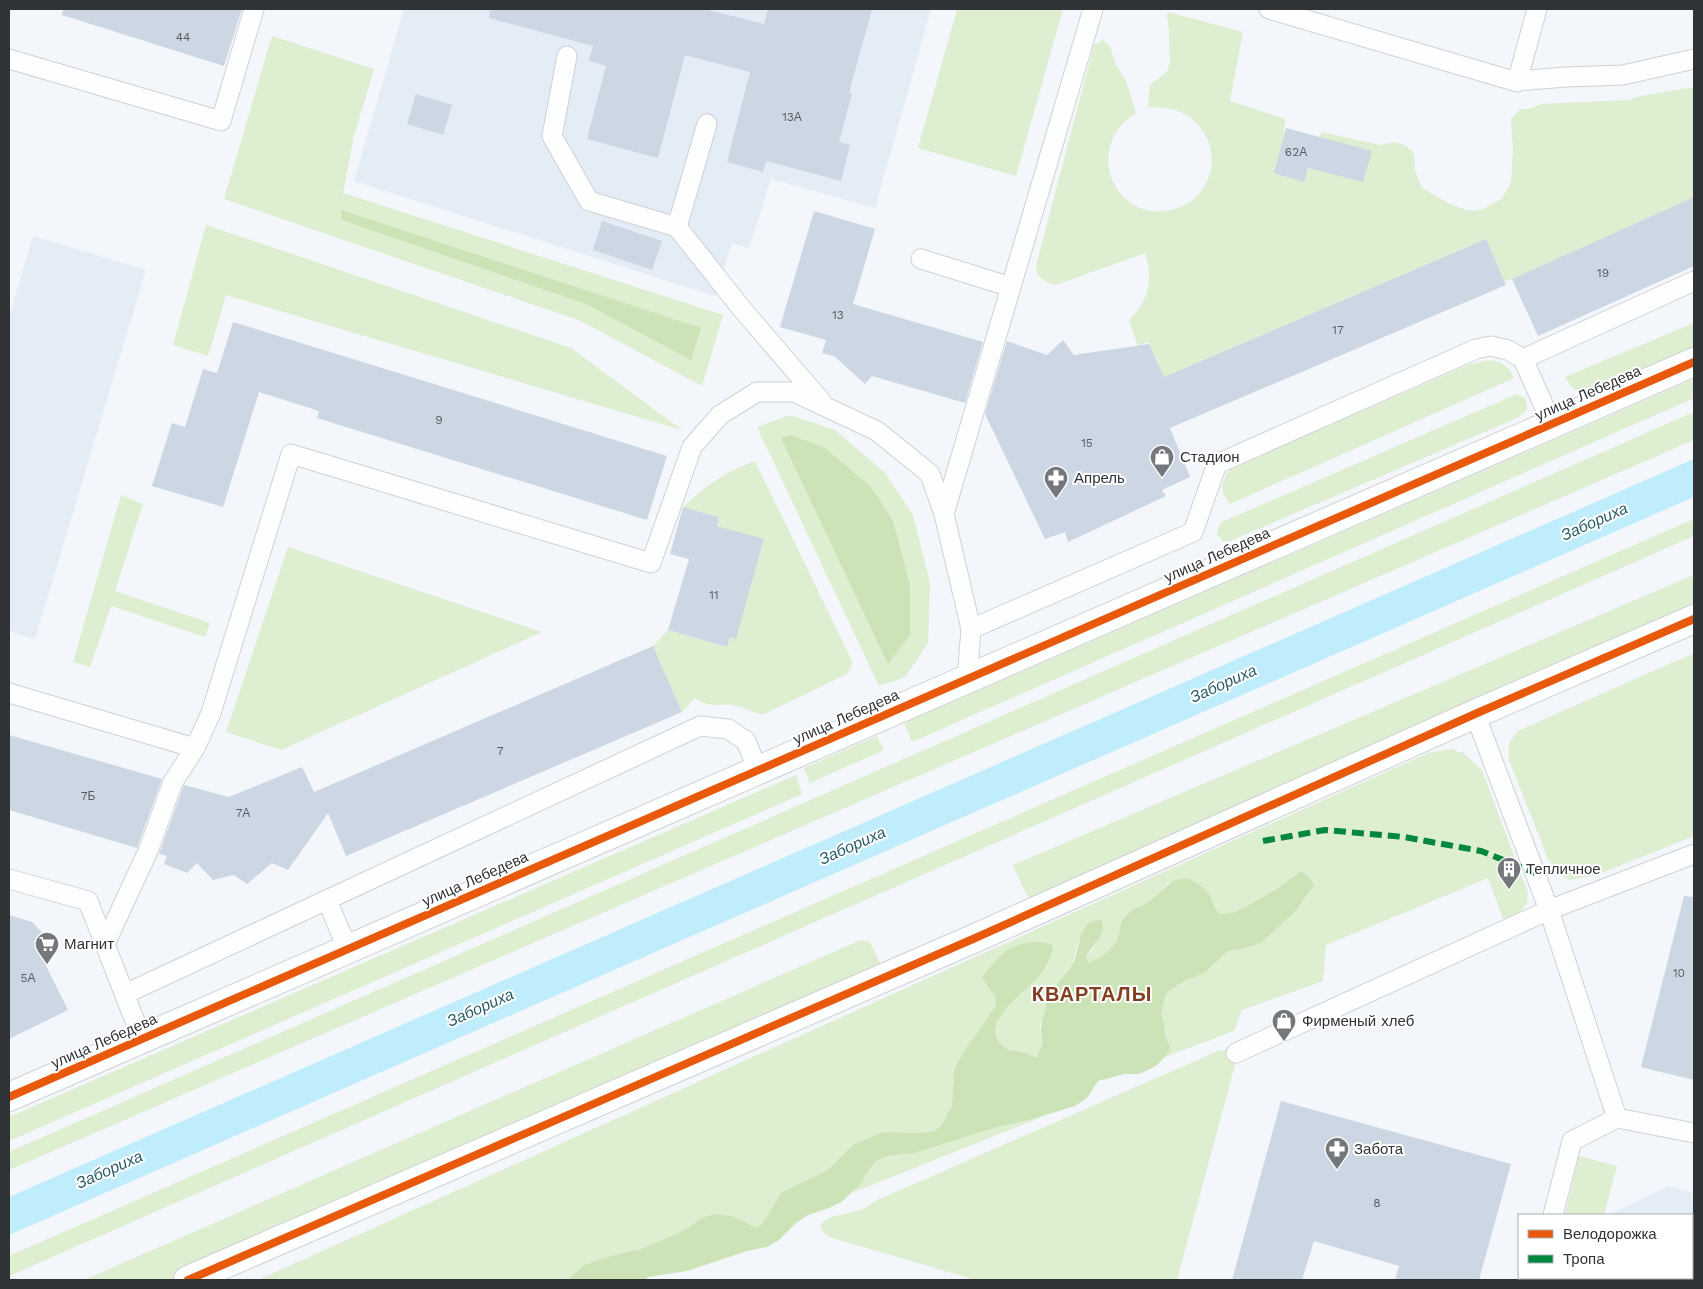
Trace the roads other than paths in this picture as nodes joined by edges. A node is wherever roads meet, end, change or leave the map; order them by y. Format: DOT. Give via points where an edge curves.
graph roads {
  1 [pos="254,9"];
  2 [pos="1093,9"];
  3 [pos="1269,9"];
  4 [pos="1537,9"];
  5 [pos="567,56"];
  6 [pos="9,59"];
  7 [pos="1694,59"];
  8 [pos="1517,80"];
  9 [pos="707,124"];
  10 [pos="676,227"];
  11 [pos="921,259"];
  12 [pos="1694,281"];
  13 [pos="1011,287"];
  14 [pos="1523,359"];
  15 [pos="1694,362"];
  16 [pos="827,407"];
  17 [pos="1552,424"];
  18 [pos="944,514"];
  19 [pos="1694,618"];
  20 [pos="971,629"];
  21 [pos="967,680"];
  22 [pos="9,693"];
  23 [pos="1475,714"];
  24 [pos="195,748"];
  25 [pos="758,771"];
  26 [pos="1694,854"];
  27 [pos="9,879"];
  28 [pos="327,900"];
  29 [pos="1549,910"];
  30 [pos="105,944"];
  31 [pos="348,950"];
  32 [pos="125,994"];
  33 [pos="142,1039"];
  34 [pos="1236,1053"];
  35 [pos="9,1097"];
  36 [pos="1617,1118"];
  37 [pos="1694,1133"];
  38 [pos="1553,1214"];
  39 [pos="188,1280"];
  1 -- 6 [label="lane" via="221,121"];
  2 -- 13 [label="lane"];
  3 -- 8 [label="lane"];
  4 -- 8 [label="lane"];
  5 -- 10 [label="lane" via="552,136 589,201"];
  7 -- 8 [label="lane" via="1623,76"];
  9 -- 10 [label="lane"];
  10 -- 16 [label="lane"];
  11 -- 13 [label="lane"];
  12 -- 14 [label="lane"];
  13 -- 18 [label="lane"];
  14 -- 17 [label="lane"];
  14 -- 20 [label="lane" via="1508,350 1491,346 1476,349 1217,464 1193,532"];
  15 -- 17 [label="street, улица Лебедева"];
  16 -- 18 [label="lane" via="877,431 930,474"];
  16 -- 24 [label="lane" via="794,392 757,392 720,415 692,447 651,563 291,454 211,713"];
  17 -- 21 [label="street, улица Лебедева"];
  18 -- 20 [label="lane"];
  19 -- 23 [label="street"];
  20 -- 21 [label="lane"];
  21 -- 25 [label="street, улица Лебедева"];
  22 -- 24 [label="lane"];
  23 -- 29 [label="lane"];
  23 -- 39 [label="street" via="973,939"];
  24 -- 30 [label="lane" via="173,782 148,851"];
  25 -- 28 [label="lane" via="746,742 728,729 700,726"];
  25 -- 31 [label="street, улица Лебедева"];
  26 -- 29 [label="lane"];
  27 -- 30 [label="lane" via="88,901"];
  28 -- 31 [label="lane"];
  28 -- 32 [label="lane"];
  29 -- 34 [label="lane"];
  29 -- 36 [label="lane"];
  30 -- 32 [label="lane"];
  31 -- 33 [label="street, улица Лебедева"];
  32 -- 33 [label="lane"];
  33 -- 35 [label="street, улица Лебедева"];
  36 -- 37 [label="lane"];
  36 -- 38 [label="lane" via="1572,1141"];
}
